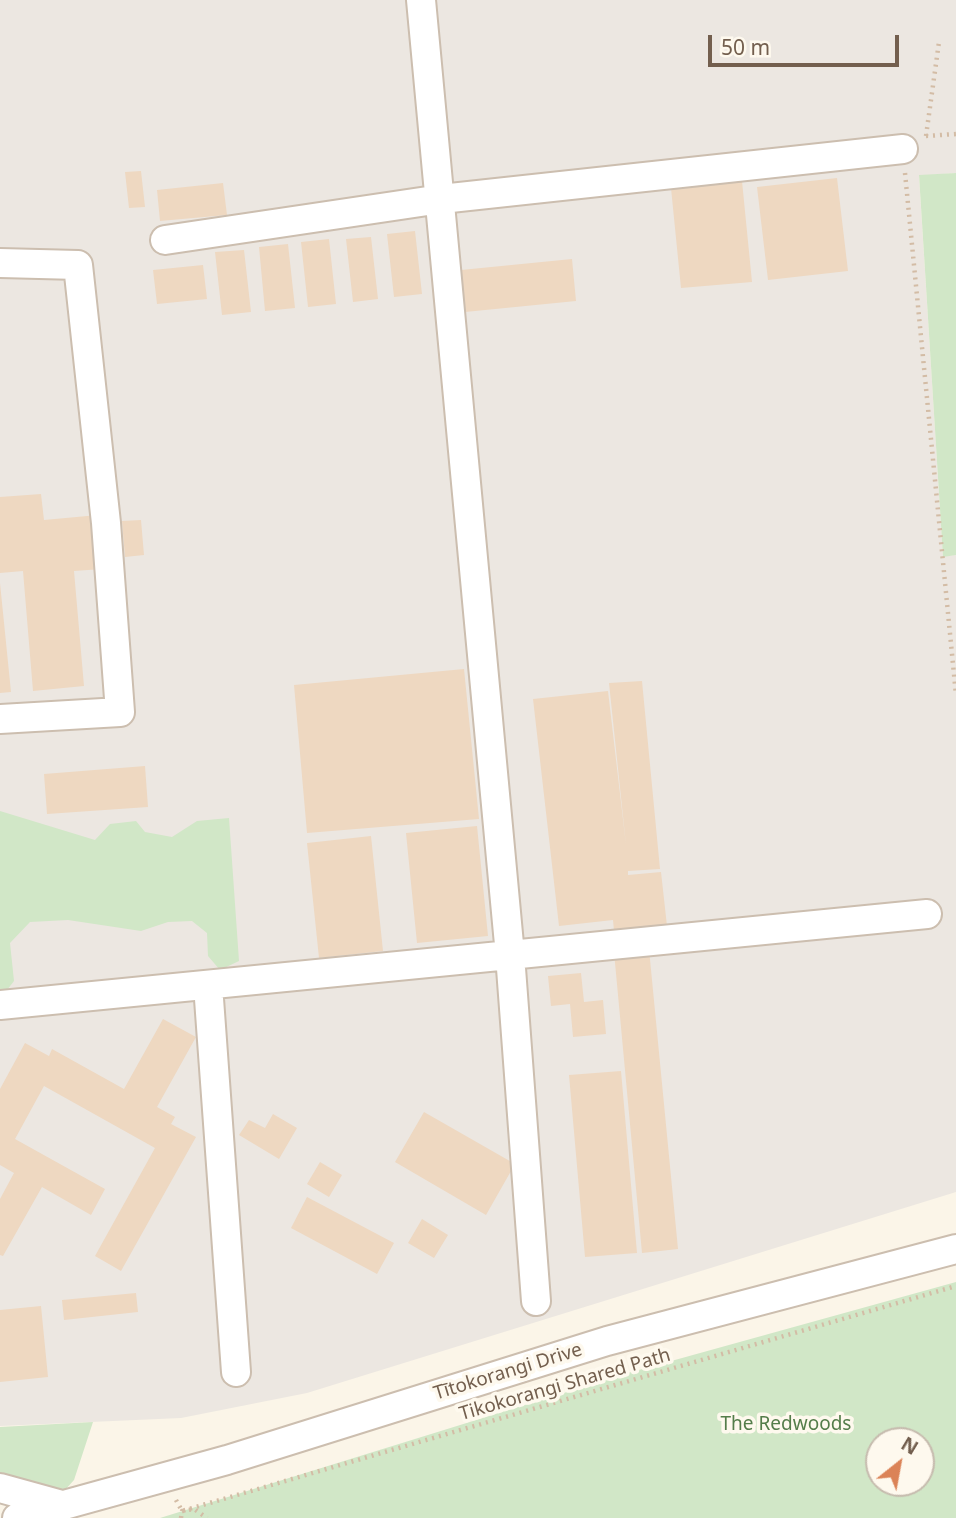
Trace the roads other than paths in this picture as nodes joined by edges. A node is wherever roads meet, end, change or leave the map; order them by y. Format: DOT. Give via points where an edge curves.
graph roads {
  1 [pos="421,0"];
  2 [pos="915,142"];
  3 [pos="441,199"];
  4 [pos="165,240"];
  5 [pos="0,263"];
  6 [pos="0,719"];
  7 [pos="927,914"];
  8 [pos="510,955"];
  9 [pos="208,985"];
  10 [pos="0,1005"];
  11 [pos="956,1249"];
  12 [pos="536,1301"];
  13 [pos="236,1372"];
  14 [pos="0,1488"];
  15 [pos="62,1504"];
  16 [pos="17,1518"];
  1 -- 3 [label="street"];
  2 -- 3 [label="street"];
  3 -- 4 [label="street"];
  3 -- 8 [label="street"];
  5 -- 6 [label="street" via="78,265 106,523 120,712"];
  7 -- 8 [label="street"];
  8 -- 9 [label="street"];
  8 -- 12 [label="street"];
  9 -- 10 [label="street"];
  9 -- 13 [label="street"];
  11 -- 15 [label="street, Tītokorangi Drive" via="607,1340 227,1460"];
  14 -- 15 [label="street, Tītokorangi Drive"];
  15 -- 16 [label="street, Tītokorangi Drive"];
}
